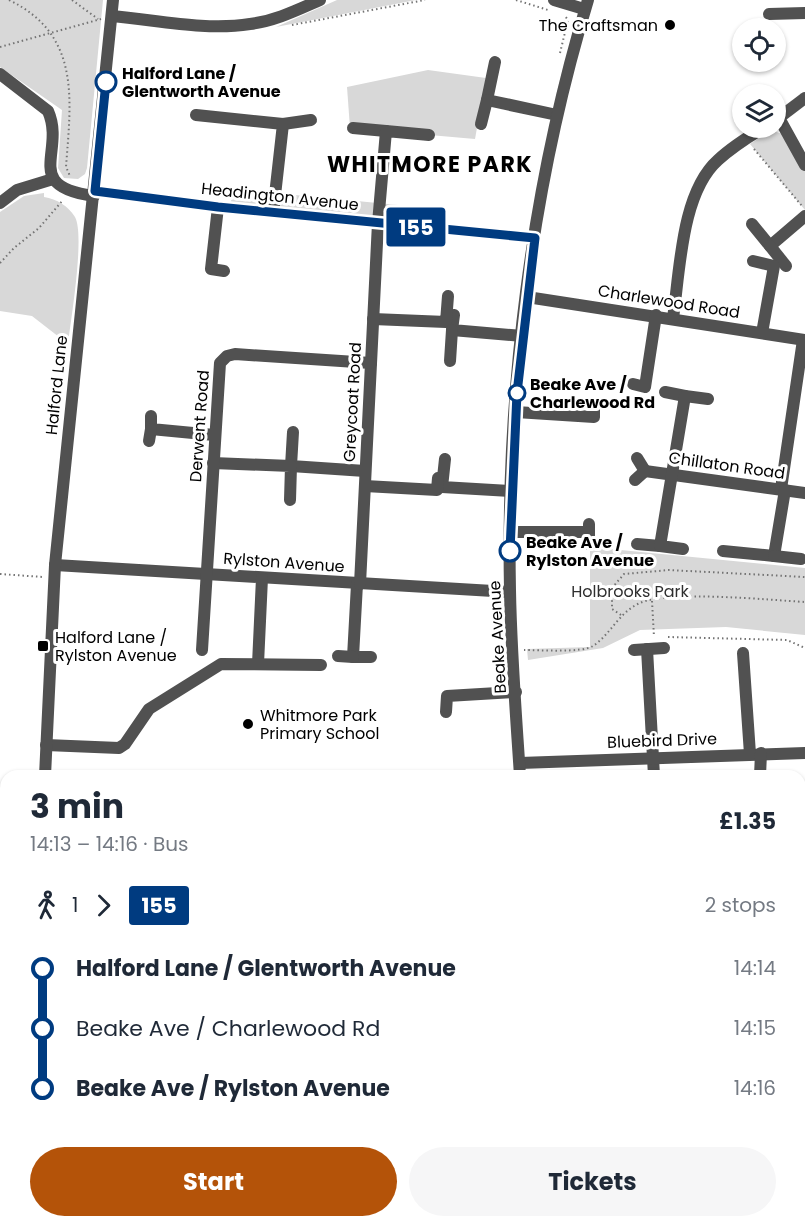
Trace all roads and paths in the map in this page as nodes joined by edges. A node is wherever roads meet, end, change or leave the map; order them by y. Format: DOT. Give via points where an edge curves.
graph roads {
  1 [pos="9,0"];
  2 [pos="72,0"];
  3 [pos="113,0"];
  4 [pos="425,0"];
  5 [pos="554,0"];
  6 [pos="312,2"];
  7 [pos="586,4"];
  8 [pos="805,13"];
  9 [pos="769,14"];
  10 [pos="112,16"];
  11 [pos="99,19"];
  12 [pos="284,27"];
  13 [pos="52,34"];
  14 [pos="0,47"];
  15 [pos="495,62"];
  16 [pos="0,74"];
  17 [pos="805,98"];
  18 [pos="487,100"];
  19 [pos="786,112"];
  20 [pos="196,115"];
  21 [pos="557,115"];
  22 [pos="311,120"];
  23 [pos="283,124"];
  24 [pos="481,124"];
  25 [pos="353,128"];
  26 [pos="386,131"];
  27 [pos="786,134"];
  28 [pos="429,135"];
  29 [pos="749,138"];
  30 [pos="746,140"];
  31 [pos="805,165"];
  32 [pos="53,179"];
  33 [pos="69,182"];
  34 [pos="94,193"];
  35 [pos="64,199"];
  36 [pos="0,203"];
  37 [pos="218,207"];
  38 [pos="805,210"];
  39 [pos="273,213"];
  40 [pos="805,216"];
  41 [pos="378,223"];
  42 [pos="752,225"];
  43 [pos="535,238"];
  44 [pos="770,246"];
  45 [pos="753,261"];
  46 [pos="0,263"];
  47 [pos="786,266"];
  48 [pos="224,271"];
  49 [pos="448,296"];
  50 [pos="527,297"];
  51 [pos="454,315"];
  52 [pos="656,315"];
  53 [pos="673,318"];
  54 [pos="373,319"];
  55 [pos="452,330"];
  56 [pos="762,333"];
  57 [pos="523,336"];
  58 [pos="804,340"];
  59 [pos="450,361"];
  60 [pos="371,363"];
  61 [pos="685,396"];
  62 [pos="708,399"];
  63 [pos="516,412"];
  64 [pos="594,417"];
  65 [pos="150,429"];
  66 [pos="293,432"];
  67 [pos="214,435"];
  68 [pos="637,458"];
  69 [pos="445,459"];
  70 [pos="213,463"];
  71 [pos="291,466"];
  72 [pos="365,471"];
  73 [pos="645,471"];
  74 [pos="672,474"];
  75 [pos="635,480"];
  76 [pos="365,486"];
  77 [pos="783,489"];
  78 [pos="439,491"];
  79 [pos="512,491"];
  80 [pos="805,493"];
  81 [pos="290,500"];
  82 [pos="510,532"];
  83 [pos="589,533"];
  84 [pos="637,544"];
  85 [pos="660,546"];
  86 [pos="683,549"];
  87 [pos="723,551"];
  88 [pos="774,556"];
  89 [pos="801,559"];
  90 [pos="55,571"];
  91 [pos="0,574"];
  92 [pos="207,574"];
  93 [pos="262,578"];
  94 [pos="805,578"];
  95 [pos="358,584"];
  96 [pos="510,592"];
  97 [pos="652,600"];
  98 [pos="805,602"];
  99 [pos="621,615"];
  100 [pos="664,648"];
  101 [pos="805,648"];
  102 [pos="202,650"];
  103 [pos="633,650"];
  104 [pos="647,650"];
  105 [pos="514,651"];
  106 [pos="743,653"];
  107 [pos="338,656"];
  108 [pos="353,657"];
  109 [pos="371,657"];
  110 [pos="258,664"];
  111 [pos="321,665"];
  112 [pos="516,692"];
  113 [pos="446,712"];
  114 [pos="46,745"];
  115 [pos="755,753"];
  116 [pos="805,753"];
  117 [pos="652,756"];
  118 [pos="520,769"];
  119 [pos="45,770"];
  120 [pos="653,770"];
  121 [pos="759,770"];
  1 -- 13 [label="path" via="38,19"];
  2 -- 11 [label="path"];
  3 -- 10 [label="street, Halford Lane"];
  4 -- 12 [label="path"];
  5 -- 7 [label="street"];
  6 -- 10 [label="street" via="268,21 225,26"];
  7 -- 21 [label="street, Beake Avenue"];
  8 -- 9 [label="street"];
  10 -- 11 [label="path"];
  10 -- 34 [label="street, Halford Lane"];
  11 -- 13 [label="path"];
  13 -- 14 [label="path"];
  13 -- 33 [label="path" via="60,44 69,86"];
  15 -- 18 [label="street"];
  16 -- 32 [label="street" via="48,111"];
  17 -- 19 [label="street"];
  18 -- 21 [label="street"];
  18 -- 24 [label="street"];
  20 -- 23 [label="street"];
  21 -- 43 [label="street, Beake Avenue"];
  22 -- 23 [label="street"];
  23 -- 39 [label="street"];
  25 -- 26 [label="street"];
  26 -- 28 [label="street"];
  26 -- 41 [label="street, Greycoat Road"];
  27 -- 31 [label="street"];
  29 -- 30 [label="street"];
  30 -- 38 [label="path"];
  30 -- 53 [label="street" via="716,161 689,210"];
  32 -- 34 [label="street, Headington Avenue" via="61,187"];
  32 -- 36 [label="street" via="18,190"];
  34 -- 37 [label="street, Headington Avenue"];
  34 -- 90 [label="street, Halford Lane"];
  35 -- 46 [label="path"];
  37 -- 39 [label="street, Headington Avenue"];
  37 -- 48 [label="street" via="206,268"];
  39 -- 41 [label="street, Headington Avenue"];
  40 -- 44 [label="street"];
  41 -- 43 [label="street, Headington Avenue"];
  41 -- 54 [label="street, Greycoat Road"];
  42 -- 44 [label="street"];
  43 -- 50 [label="street, Beake Avenue"];
  44 -- 47 [label="street"];
  45 -- 56 [label="street" via="774,266"];
  49 -- 54 [label="street" via="446,322"];
  50 -- 52 [label="street, Charlewood Road"];
  50 -- 57 [label="street, Beake Avenue"];
  51 -- 55 [label="street"];
  52 -- 53 [label="street, Charlewood Road"];
  52 -- 61 [label="street" via="649,388"];
  53 -- 56 [label="street, Charlewood Road"];
  54 -- 60 [label="street, Greycoat Road"];
  55 -- 57 [label="street"];
  55 -- 59 [label="street"];
  56 -- 58 [label="street, Charlewood Road"];
  57 -- 63 [label="street, Beake Avenue"];
  58 -- 77 [label="street"];
  60 -- 67 [label="street, Derwent Road" via="227,356 218,370"];
  60 -- 72 [label="street, Greycoat Road"];
  61 -- 62 [label="street"];
  61 -- 74 [label="street"];
  63 -- 64 [label="street"];
  63 -- 79 [label="street, Beake Avenue"];
  65 -- 67 [label="street"];
  66 -- 71 [label="street"];
  67 -- 70 [label="street, Derwent Road"];
  68 -- 73 [label="street, Chillaton Road"];
  69 -- 78 [label="street"];
  70 -- 71 [label="street"];
  70 -- 92 [label="street, Derwent Road"];
  71 -- 72 [label="street"];
  71 -- 81 [label="street"];
  72 -- 76 [label="street, Greycoat Road"];
  73 -- 74 [label="street, Chillaton Road"];
  73 -- 75 [label="street, Chillaton Road"];
  74 -- 77 [label="street, Chillaton Road"];
  74 -- 85 [label="street"];
  76 -- 78 [label="street"];
  76 -- 95 [label="street, Greycoat Road"];
  77 -- 80 [label="street, Chillaton Road"];
  77 -- 88 [label="street"];
  78 -- 79 [label="street"];
  79 -- 82 [label="street, Beake Avenue"];
  82 -- 83 [label="street"];
  82 -- 96 [label="street, Beake Avenue"];
  84 -- 85 [label="street"];
  85 -- 86 [label="street"];
  87 -- 88 [label="street"];
  88 -- 89 [label="street"];
  90 -- 91 [label="path"];
  90 -- 92 [label="street, Rylston Avenue"];
  90 -- 114 [label="street, Halford Lane"];
  92 -- 93 [label="street, Rylston Avenue"];
  92 -- 102 [label="street, Derwent Road"];
  93 -- 95 [label="street, Rylston Avenue"];
  93 -- 110 [label="street"];
  94 -- 99 [label="path" via="669,570 624,574 612,588 612,609"];
  95 -- 96 [label="street, Rylston Avenue"];
  95 -- 108 [label="street, Greycoat Road"];
  96 -- 105 [label="street, Beake Avenue"];
  97 -- 98 [label="path" via="669,596"];
  97 -- 99 [label="path"];
  97 -- 101 [label="path" via="654,638 787,640"];
  99 -- 105 [label="path" via="589,648"];
  100 -- 104 [label="street"];
  103 -- 104 [label="street"];
  104 -- 117 [label="street"];
  105 -- 112 [label="street, Beake Avenue"];
  106 -- 115 [label="street"];
  107 -- 108 [label="street"];
  108 -- 109 [label="street"];
  110 -- 111 [label="street"];
  110 -- 114 [label="street" via="220,664 148,709 119,748"];
  112 -- 113 [label="street" via="447,691"];
  112 -- 118 [label="street, Beake Avenue"];
  114 -- 119 [label="street, Halford Lane"];
  115 -- 116 [label="street, Bluebird Drive"];
  115 -- 117 [label="street, Bluebird Drive"];
  115 -- 121 [label="street"];
  117 -- 118 [label="street, Bluebird Drive"];
  117 -- 120 [label="street"];
}
